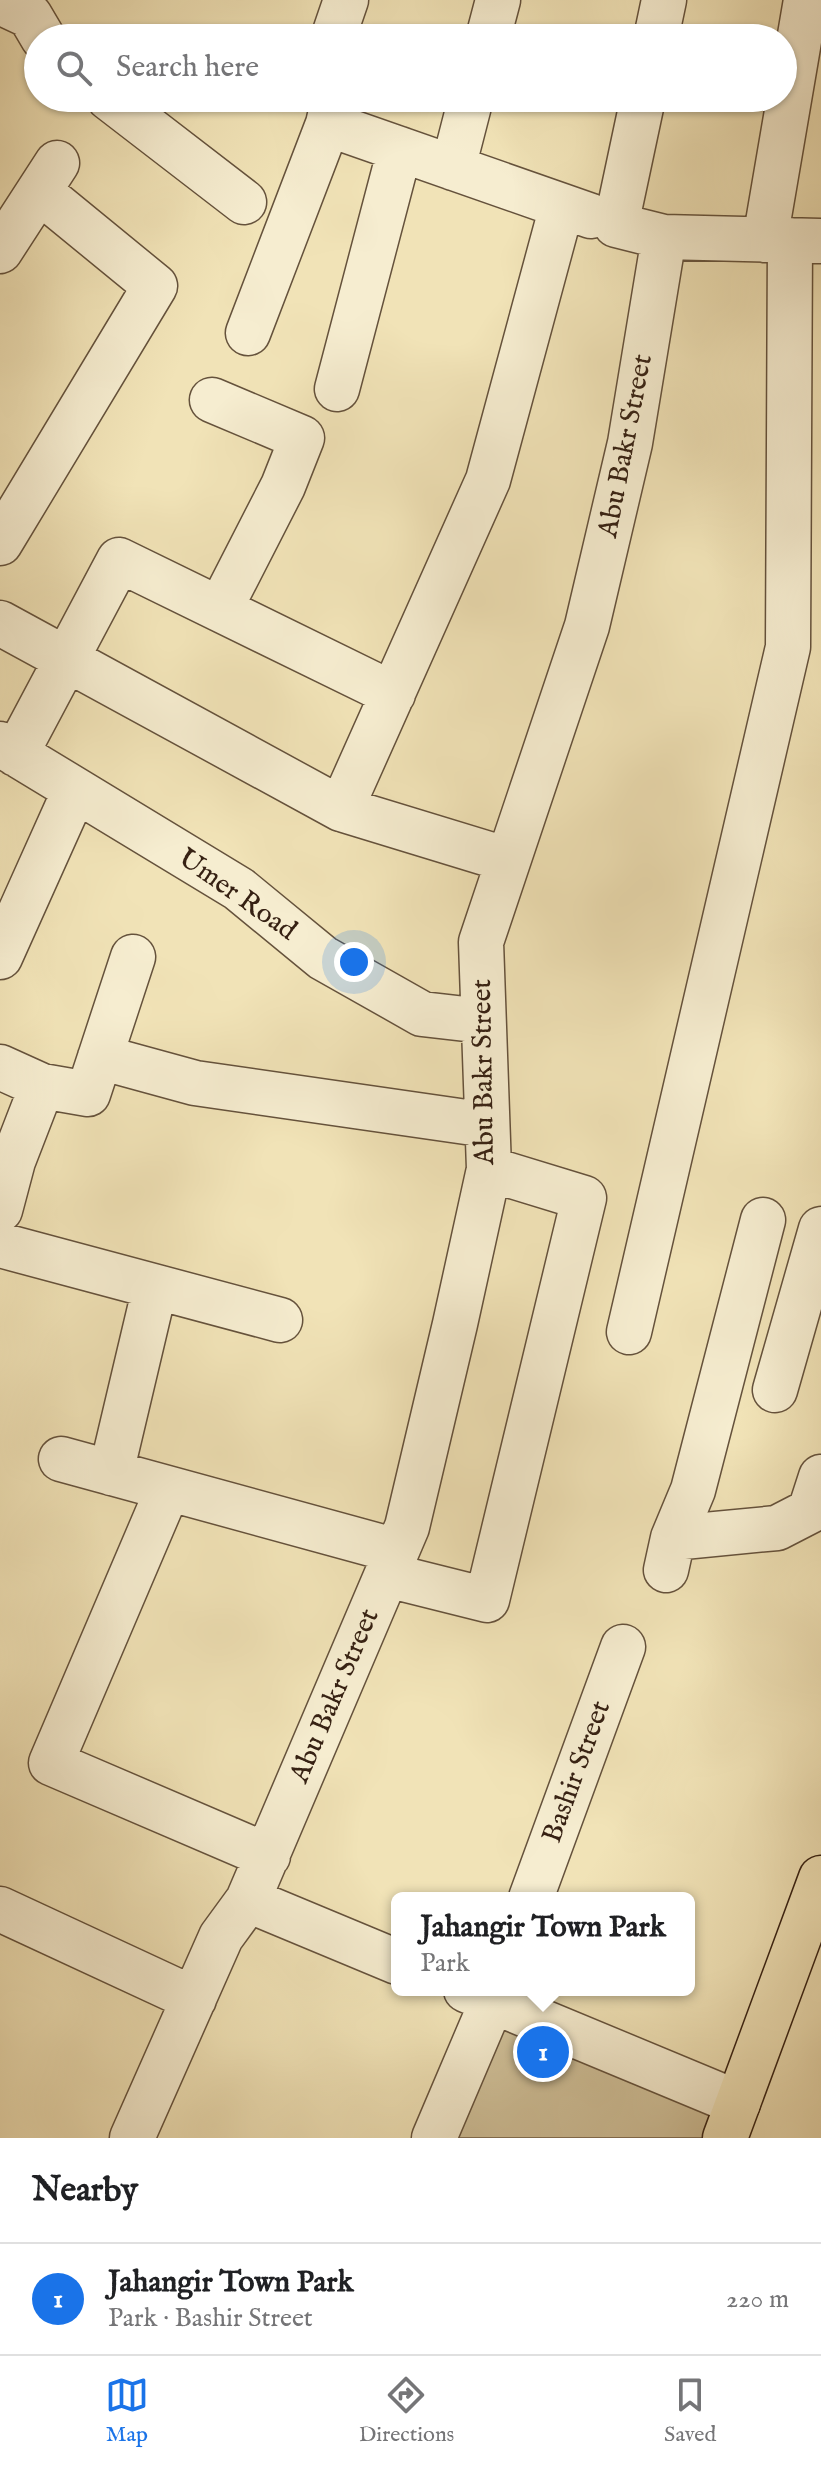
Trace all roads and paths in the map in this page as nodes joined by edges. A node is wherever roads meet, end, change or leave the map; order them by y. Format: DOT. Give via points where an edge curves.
graph roads {
  1 [pos="346,0"];
  2 [pos="498,0"];
  3 [pos="664,0"];
  4 [pos="806,0"];
  5 [pos="0,2"];
  6 [pos="35,24"];
  7 [pos="338,24"];
  8 [pos="492,24"];
  9 [pos="659,24"];
  10 [pos="127,112"];
  11 [pos="331,112"];
  12 [pos="333,112"];
  13 [pos="467,112"];
  14 [pos="640,112"];
  15 [pos="400,149"];
  16 [pos="453,168"];
  17 [pos="244,202"];
  18 [pos="562,206"];
  19 [pos="616,225"];
  20 [pos="664,237"];
  21 [pos="792,240"];
  22 [pos="0,251"];
  23 [pos="248,333"];
  24 [pos="337,389"];
  25 [pos="212,400"];
  26 [pos="0,543"];
  27 [pos="220,609"];
  28 [pos="0,623"];
  29 [pos="804,646"];
  30 [pos="67,659"];
  31 [pos="393,694"];
  32 [pos="8,749"];
  33 [pos="75,790"];
  34 [pos="341,809"];
  35 [pos="508,860"];
  36 [pos="3,940"];
  37 [pos="133,957"];
  38 [pos="483,1021"];
  39 [pos="100,1057"];
  40 [pos="0,1067"];
  41 [pos="42,1086"];
  42 [pos="487,1125"];
  43 [pos="489,1169"];
  44 [pos="0,1210"];
  45 [pos="763,1220"];
  46 [pos="821,1229"];
  47 [pos="0,1245"];
  48 [pos="155,1287"];
  49 [pos="280,1320"];
  50 [pos="629,1332"];
  51 [pos="775,1390"];
  52 [pos="61,1459"];
  53 [pos="111,1473"];
  54 [pos="168,1489"];
  55 [pos="815,1494"];
  56 [pos="392,1563"];
  57 [pos="623,1647"];
  58 [pos="268,1856"];
  59 [pos="821,1878"];
  60 [pos="533,1892"];
  61 [pos="248,1900"];
  62 [pos="0,1909"];
  63 [pos="391,1960"];
  64 [pos="484,1996"];
  65 [pos="489,1996"];
  66 [pos="194,1999"];
  67 [pos="731,2120"];
  68 [pos="132,2138"];
  69 [pos="434,2138"];
  1 -- 7 [label="street"];
  2 -- 8 [label="street"];
  3 -- 9 [label="street"];
  4 -- 21 [label="street"];
  5 -- 6 [label="street" via="30,16"];
  10 -- 17 [label="street"];
  11 -- 23 [label="street"];
  12 -- 15 [label="street"];
  13 -- 16 [label="street"];
  14 -- 19 [label="street"];
  15 -- 16 [label="street"];
  15 -- 24 [label="street"];
  16 -- 18 [label="street"];
  18 -- 19 [label="street"];
  18 -- 31 [label="street" via="488,480"];
  19 -- 20 [label="street"];
  20 -- 21 [label="street"];
  20 -- 35 [label="street, Abu Bakr Street" via="630,443 587,626"];
  21 -- 29 [label="street"];
  22 -- 26 [label="street" via="48,177 155,286"];
  25 -- 27 [label="street" via="302,438"];
  27 -- 30 [label="street" via="119,560"];
  27 -- 31 [label="street"];
  28 -- 30 [label="street"];
  29 -- 50 [label="street"];
  30 -- 32 [label="street"];
  30 -- 34 [label="street"];
  31 -- 34 [label="street"];
  32 -- 33 [label="street, Umer Road"];
  33 -- 36 [label="street"];
  33 -- 38 [label="street, Umer Road" via="239,889 323,958 409,1007 422,1014"];
  34 -- 35 [label="street"];
  35 -- 38 [label="street, Abu Bakr Street" via="481,942"];
  37 -- 39 [label="street"];
  38 -- 42 [label="street, Abu Bakr Street"];
  39 -- 41 [label="street" via="88,1094"];
  39 -- 42 [label="street" via="195,1083"];
  40 -- 41 [label="street"];
  41 -- 44 [label="street"];
  42 -- 43 [label="street, Abu Bakr Street"];
  43 -- 56 [label="street, Abu Bakr Street" via="407,1527"];
  43 -- 56 [label="street" via="584,1198 487,1600"];
  45 -- 55 [label="street" via="693,1490 670,1554 777,1528"];
  46 -- 51 [label="street"];
  47 -- 48 [label="street"];
  48 -- 49 [label="street"];
  48 -- 53 [label="street"];
  52 -- 53 [label="street"];
  53 -- 54 [label="street"];
  54 -- 56 [label="street"];
  54 -- 58 [label="street" via="51,1763"];
  56 -- 58 [label="street, Abu Bakr Street"];
  57 -- 60 [label="street, Bashir Street"];
  58 -- 61 [label="street, Abu Bakr Street"];
  59 -- 67 [label="main road"];
  61 -- 63 [label="street"];
  61 -- 66 [label="street, Abu Bakr Street" via="221,1937"];
  62 -- 66 [label="street"];
  64 -- 69 [label="street"];
  65 -- 67 [label="street"];
  66 -- 68 [label="street, Abu Bakr Street"];
}
